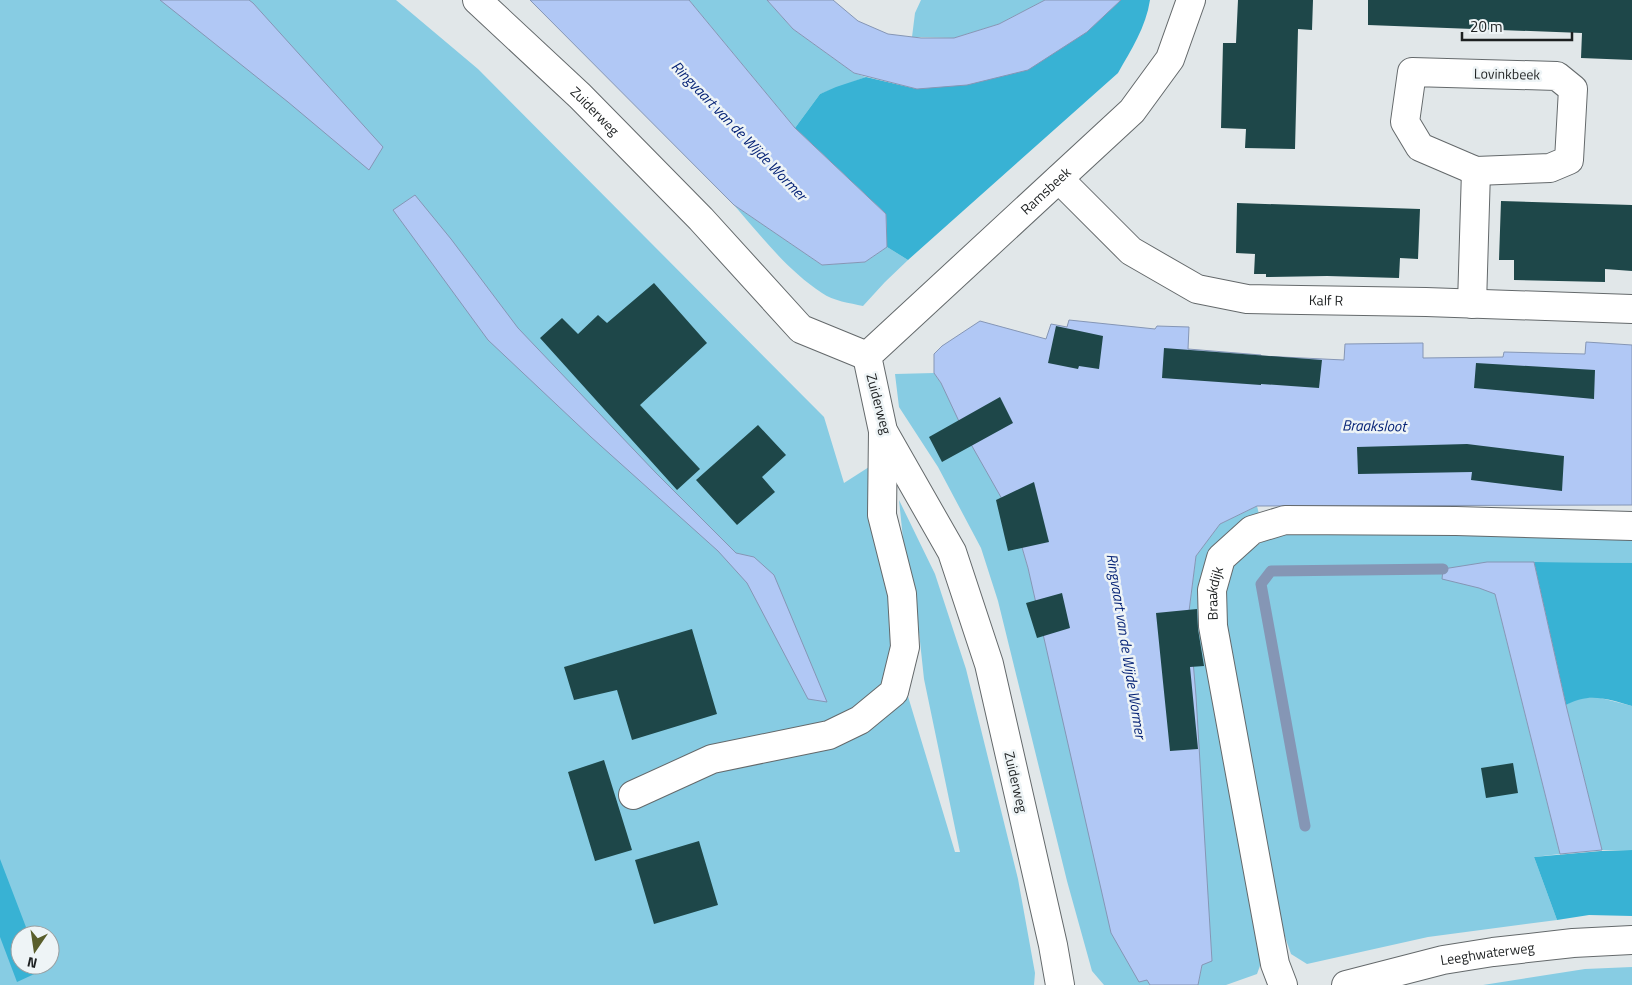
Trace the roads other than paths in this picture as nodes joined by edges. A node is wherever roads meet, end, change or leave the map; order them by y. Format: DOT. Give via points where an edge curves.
graph roads {
  1 [pos="477,0"];
  2 [pos="1191,0"];
  3 [pos="1476,171"];
  4 [pos="1059,179"];
  5 [pos="1472,304"];
  6 [pos="1632,309"];
  7 [pos="867,356"];
  8 [pos="883,431"];
  9 [pos="1632,526"];
  10 [pos="633,796"];
  11 [pos="1632,940"];
  12 [pos="1060,985"];
  13 [pos="1283,985"];
  14 [pos="1346,985"];
  1 -- 7 [label="street, Zuiderweg" via="580,96 701,219 801,329"];
  2 -- 4 [label="street, Ramsbeek" via="1170,59 1132,111"];
  3 -- 3 [label="street, Lovinkbeek" via="1550,168 1569,160 1573,89 1557,76 1412,72 1405,122 1420,147"];
  3 -- 5 [label="street"];
  4 -- 5 [label="street, Kalf R" via="1132,252 1197,289 1247,299"];
  4 -- 7 [label="street, Ramsbeek"];
  5 -- 6 [label="street, Kalf R"];
  7 -- 8 [label="street, Zuiderweg"];
  8 -- 10 [label="street" via="882,515 902,594 905,647 894,692 860,720 829,735 712,759"];
  8 -- 12 [label="street, Zuiderweg" via="952,552 990,664"];
  9 -- 13 [label="street, Braakdijk" via="1285,520 1252,530 1221,558 1212,590 1213,626 1275,964"];
  11 -- 14 [label="street, Leeghwaterweg" via="1493,952 1444,960"];
}
